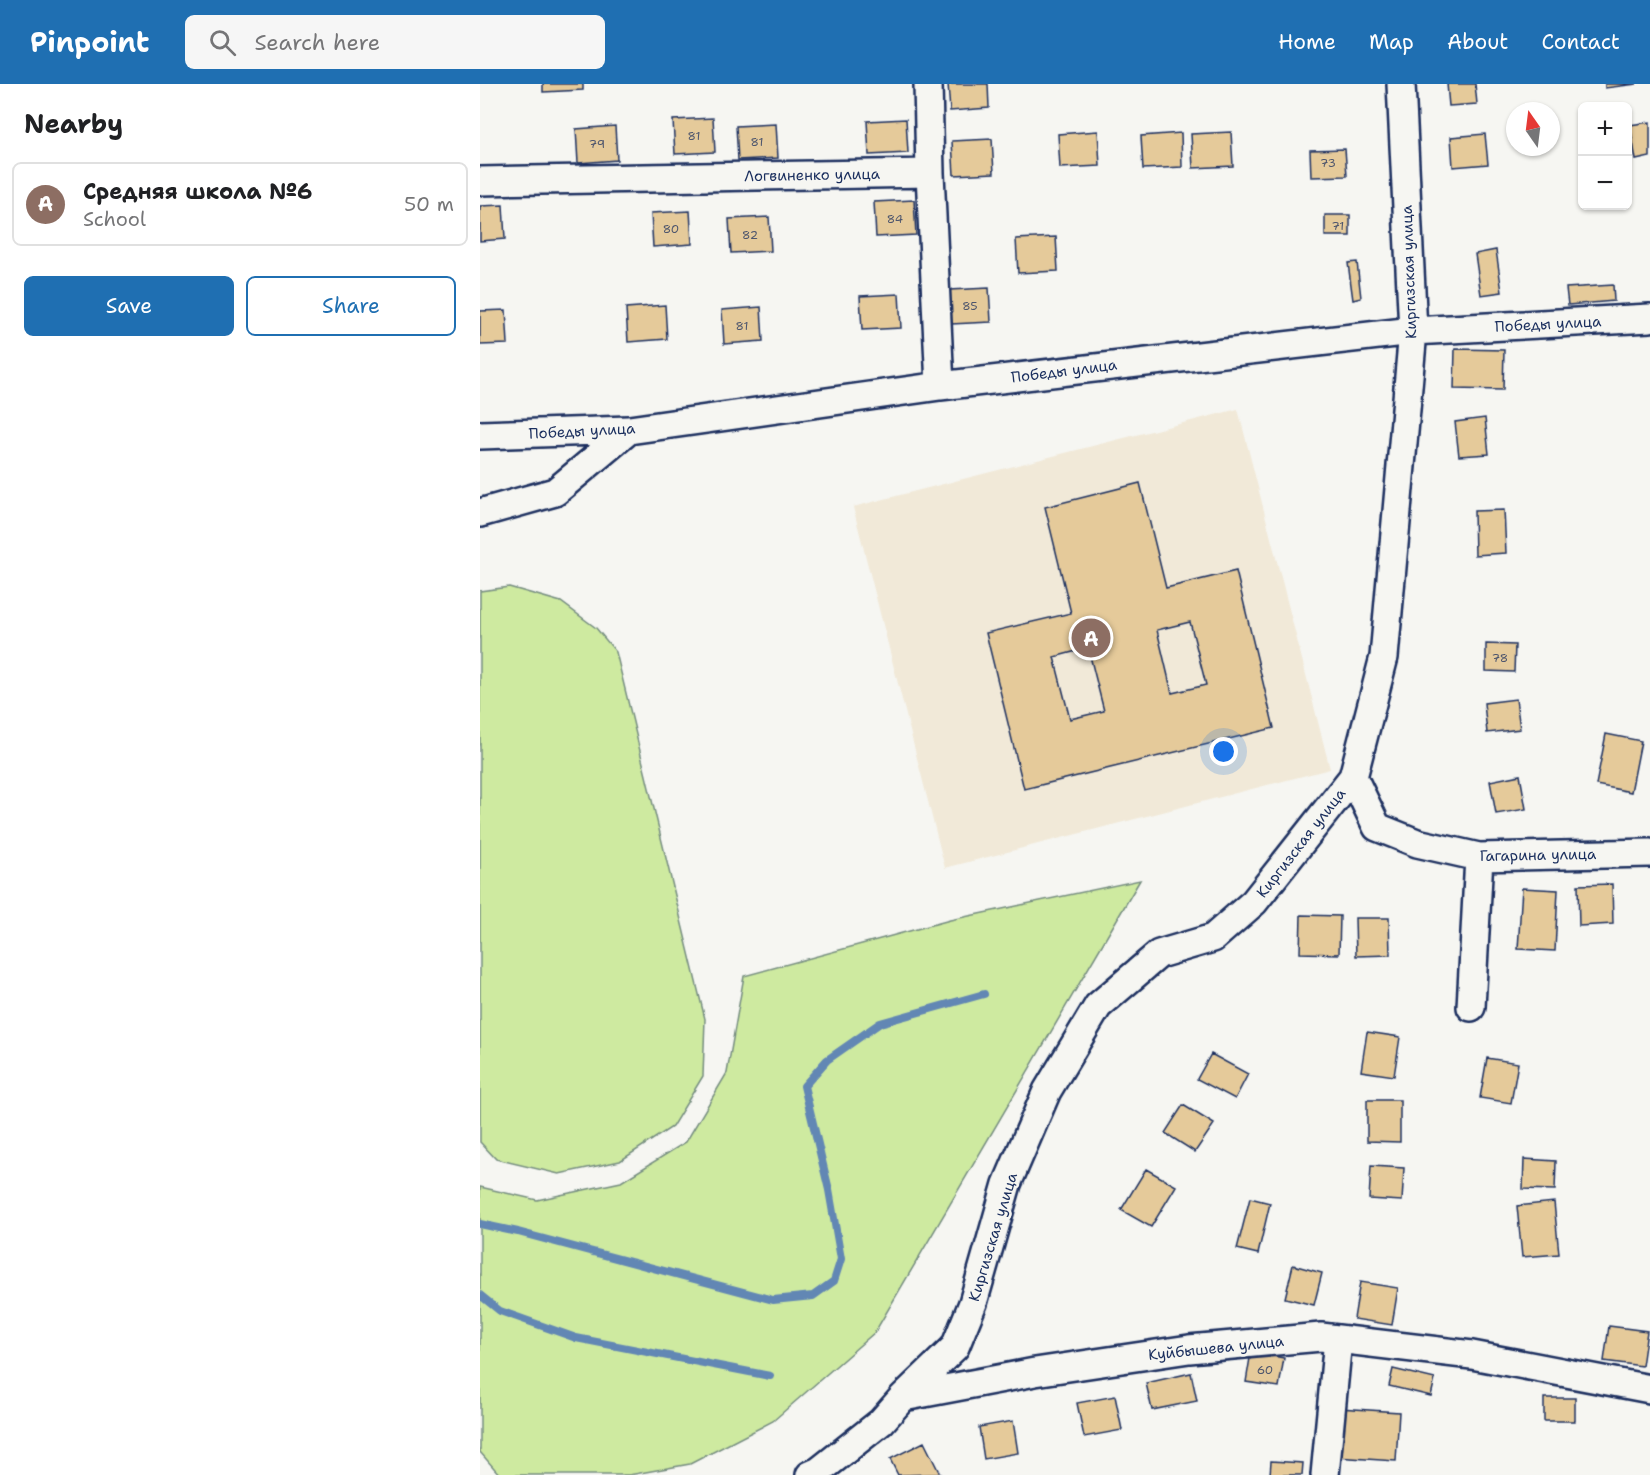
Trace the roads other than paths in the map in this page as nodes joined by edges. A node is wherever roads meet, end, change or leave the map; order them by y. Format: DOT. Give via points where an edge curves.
graph roads {
  1 [pos="928,84"];
  2 [pos="1401,84"];
  3 [pos="930,173"];
  4 [pos="480,181"];
  5 [pos="1650,318"];
  6 [pos="1413,331"];
  7 [pos="940,386"];
  8 [pos="629,430"];
  9 [pos="480,435"];
  10 [pos="480,513"];
  11 [pos="1353,777"];
  12 [pos="1650,854"];
  13 [pos="1479,857"];
  14 [pos="1471,1007"];
  15 [pos="1338,1339"];
  16 [pos="1650,1389"];
  17 [pos="903,1397"];
  18 [pos="810,1475"];
  19 [pos="1325,1475"];
  1 -- 3 [label="street"];
  2 -- 6 [label="street, Киргизская улица"];
  3 -- 4 [label="street, Логвиненко улица"];
  3 -- 7 [label="street"];
  5 -- 6 [label="street, Победы улица"];
  6 -- 7 [label="street, Победы улица"];
  6 -- 11 [label="street, Киргизская улица" via="1384,657"];
  7 -- 8 [label="street, Победы улица"];
  8 -- 9 [label="street, Победы улица"];
  8 -- 10 [label="street" via="555,492"];
  11 -- 13 [label="street, Гагарина улица" via="1377,827 1417,843"];
  11 -- 17 [label="street, Киргизская улица" via="1254,902 1213,938 1159,954 1098,1006 1047,1091 1007,1184 973,1303 955,1347"];
  12 -- 13 [label="street, Гагарина улица"];
  13 -- 14 [label="street"];
  15 -- 16 [label="street, Куйбышева улица" via="1472,1355"];
  15 -- 17 [label="street, Куйбышева улица" via="1321,1337 1189,1349"];
  15 -- 19 [label="street"];
  17 -- 18 [label="street" via="881,1422"];
}
